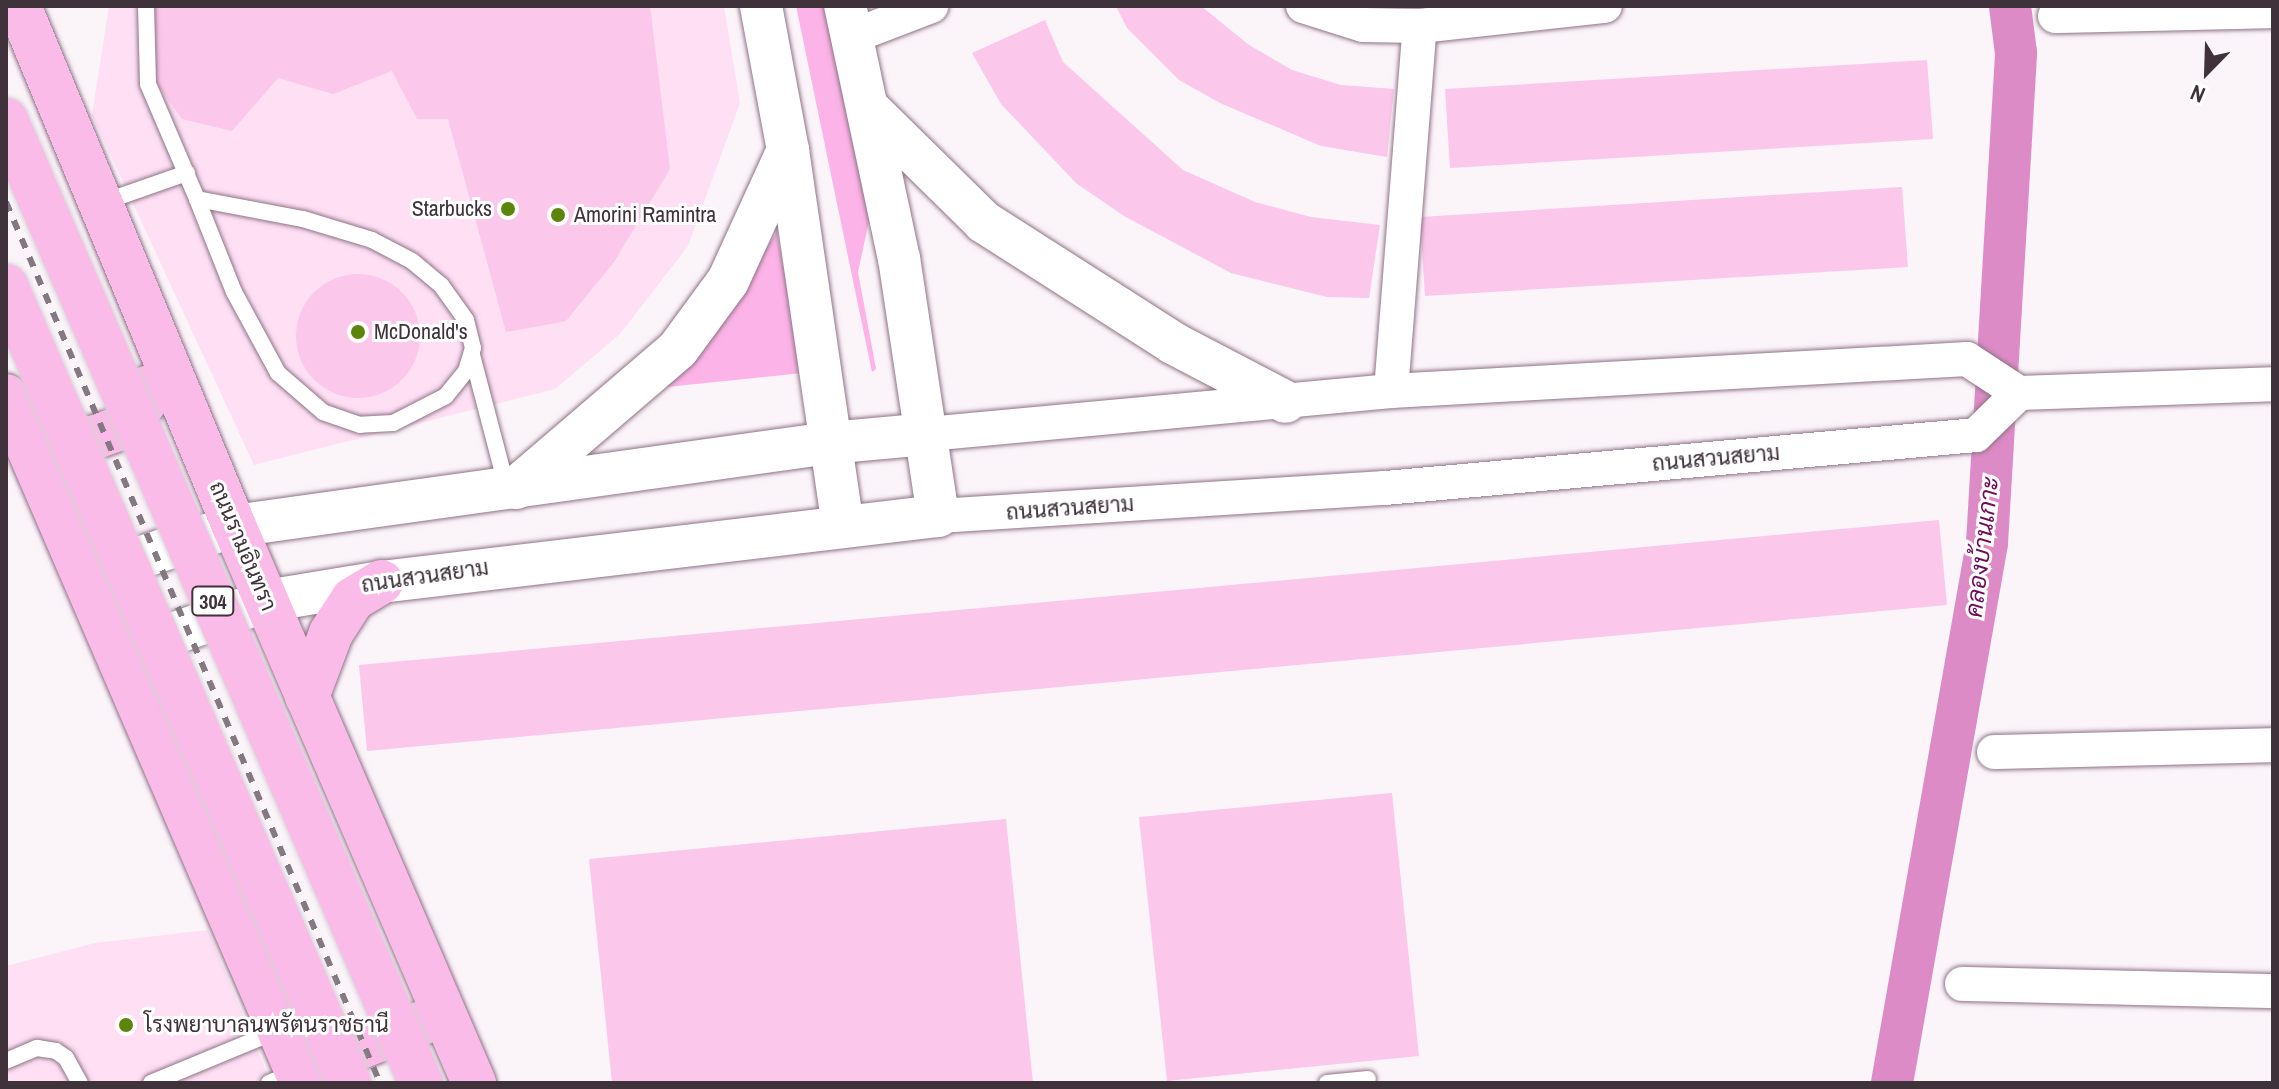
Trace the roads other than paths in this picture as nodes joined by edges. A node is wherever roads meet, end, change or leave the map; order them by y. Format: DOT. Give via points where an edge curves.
graph roads {
  1 [pos="19,6"];
  2 [pos="146,6"];
  3 [pos="761,6"];
  4 [pos="931,6"];
  5 [pos="1605,6"];
  6 [pos="1308,9"];
  7 [pos="2273,11"];
  8 [pos="2055,16"];
  9 [pos="849,21"];
  10 [pos="1420,26"];
  11 [pos="870,110"];
  12 [pos="6,120"];
  13 [pos="788,150"];
  14 [pos="187,173"];
  15 [pos="197,199"];
  16 [pos="102,203"];
  17 [pos="6,286"];
  18 [pos="149,312"];
  19 [pos="472,355"];
  20 [pos="6,378"];
  21 [pos="2273,384"];
  22 [pos="1391,391"];
  23 [pos="2017,394"];
  24 [pos="6,396"];
  25 [pos="1286,402"];
  26 [pos="928,434"];
  27 [pos="829,443"];
  28 [pos="511,489"];
  29 [pos="938,516"];
  30 [pos="843,525"];
  31 [pos="234,526"];
  32 [pos="82,577"];
  33 [pos="381,582"];
  34 [pos="266,601"];
  35 [pos="115,654"];
  36 [pos="307,697"];
  37 [pos="2273,745"];
  38 [pos="1994,752"];
  39 [pos="1962,984"];
  40 [pos="2273,991"];
  41 [pos="445,1014"];
  42 [pos="279,1030"];
  43 [pos="6,1061"];
  44 [pos="289,1079"];
  45 [pos="1368,1079"];
  46 [pos="80,1083"];
  47 [pos="151,1083"];
  48 [pos="349,1083"];
  49 [pos="421,1083"];
  50 [pos="474,1083"];
  51 [pos="1327,1083"];
  1 -- 16 [label="highway, ถนนรามอินทรา / 304"];
  2 -- 14 [label="lane" via="148,84"];
  3 -- 13 [label="street"];
  4 -- 9 [label="street"];
  5 -- 10 [label="street"];
  6 -- 10 [label="street" via="1363,25"];
  7 -- 8 [label="street"];
  9 -- 11 [label="street"];
  10 -- 22 [label="street"];
  11 -- 25 [label="street" via="984,222 1173,343"];
  11 -- 26 [label="street"];
  12 -- 49 [label="highway, 304, bridge"];
  13 -- 27 [label="street"];
  13 -- 28 [label="street" via="728,281 678,349"];
  14 -- 15 [label="lane"];
  14 -- 16 [label="lane"];
  15 -- 19 [label="lane" via="303,219 394,251 428,273 452,298 469,327"];
  15 -- 19 [label="lane" via="234,292 278,373 323,412 370,426 418,413 456,385"];
  16 -- 18 [label="highway, ถนนรามอินทรา / 304"];
  17 -- 48 [label="highway, bridge"];
  18 -- 20 [label="highway" via="147,399 126,426 93,438 72,438"];
  18 -- 31 [label="highway, ถนนรามอินทรา / 304"];
  19 -- 28 [label="lane"];
  21 -- 23 [label="street"];
  22 -- 23 [label="street" via="1967,359"];
  22 -- 25 [label="street"];
  23 -- 29 [label="street, ถนนสวนสยาม" via="1976,435 1385,488"];
  24 -- 32 [label="highway"];
  25 -- 26 [label="street"];
  26 -- 27 [label="street"];
  26 -- 29 [label="street"];
  27 -- 28 [label="street"];
  27 -- 30 [label="street"];
  28 -- 31 [label="street"];
  29 -- 30 [label="street, ถนนสวนสยาม"];
  30 -- 33 [label="street, ถนนสวนสยาม"];
  31 -- 32 [label="street"];
  31 -- 34 [label="highway, ถนนรามอินทรา / 304"];
  32 -- 35 [label="highway"];
  33 -- 34 [label="street, ถนนสวนสยาม"];
  33 -- 36 [label="highway" via="353,599 331,633"];
  34 -- 35 [label="street, ถนนสวนสยาม"];
  34 -- 36 [label="highway, ถนนรามอินทรา / 304"];
  35 -- 42 [label="highway"];
  36 -- 41 [label="highway, ถนนรามอินทรา / 304"];
  37 -- 38 [label="street"];
  39 -- 40 [label="street"];
  41 -- 44 [label="highway"];
  41 -- 50 [label="highway, ถนนรามอินทรา / 304"];
  42 -- 44 [label="highway"];
  42 -- 47 [label="lane"];
  43 -- 46 [label="lane" via="41,1047 56,1051"];
  45 -- 51 [label="lane"];
}
